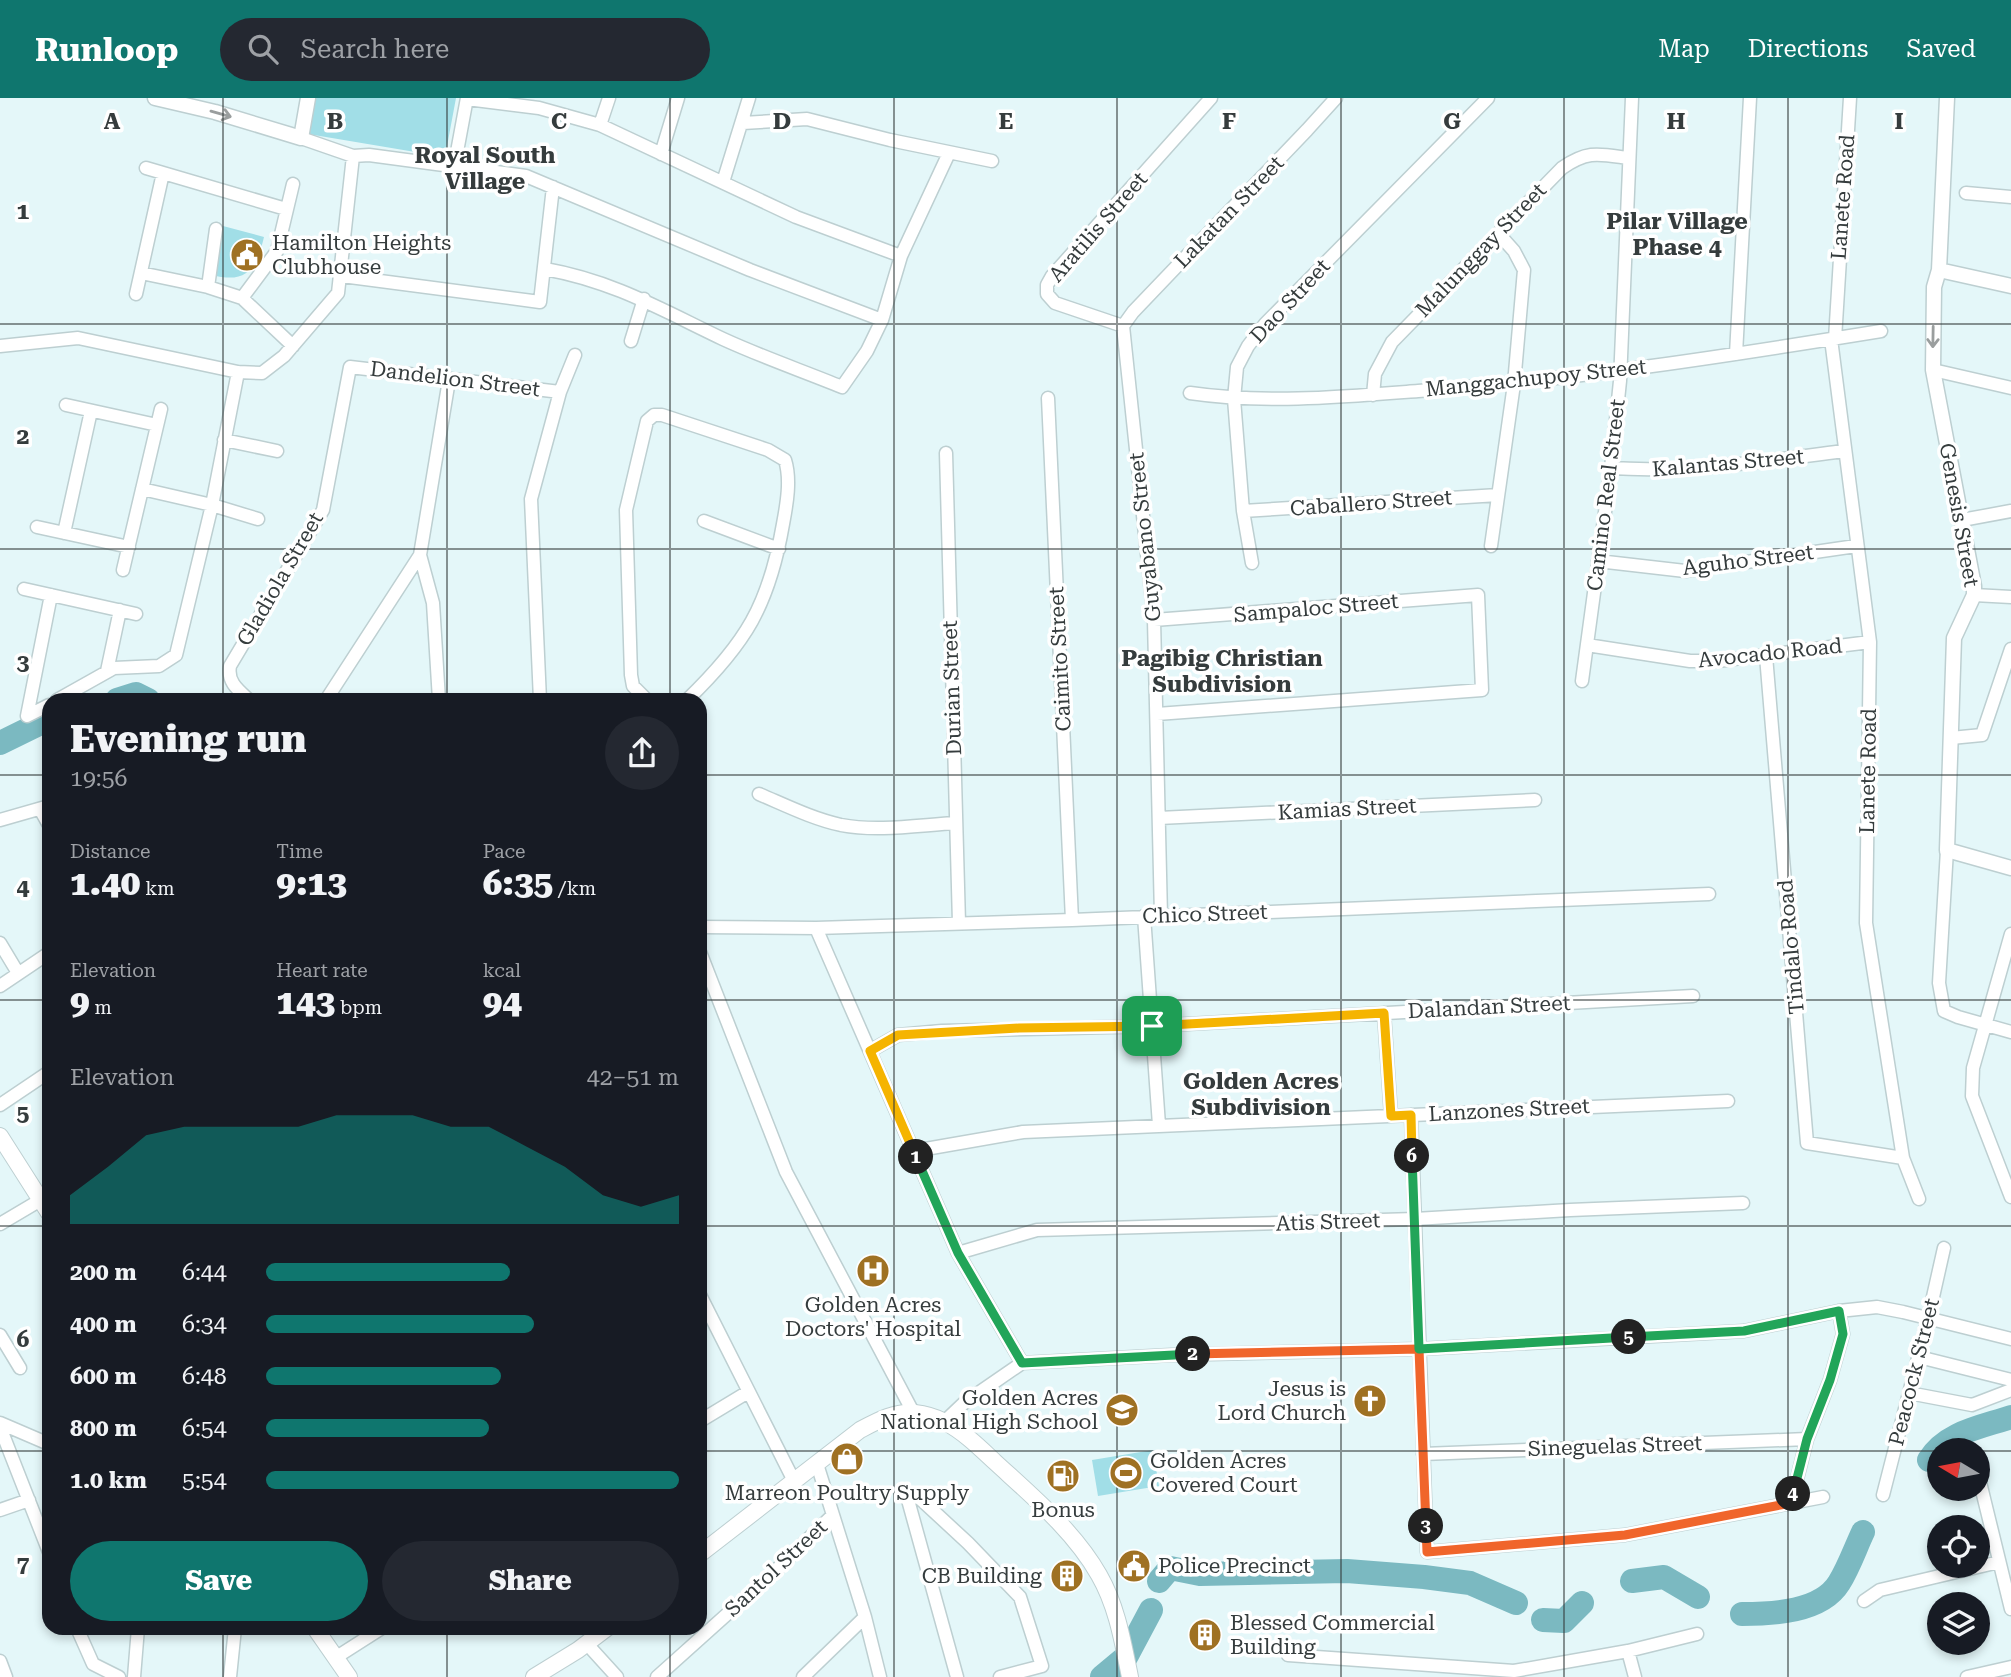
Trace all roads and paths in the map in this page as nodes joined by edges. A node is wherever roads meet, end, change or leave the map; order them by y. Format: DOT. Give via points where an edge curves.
graph roads {
  1 [pos="155,98"];
  2 [pos="308,98"];
  3 [pos="467,98"];
  4 [pos="609,98"];
  5 [pos="678,98"];
  6 [pos="749,98"];
  7 [pos="1211,98"];
  8 [pos="1336,98"];
  9 [pos="1488,98"];
  10 [pos="1632,98"];
  11 [pos="1750,98"];
  12 [pos="1850,98"];
  13 [pos="1947,98"];
  14 [pos="540,103"];
  15 [pos="743,124"];
  16 [pos="600,125"];
  17 [pos="301,138"];
  18 [pos="949,153"];
  19 [pos="661,154"];
  20 [pos="353,156"];
  21 [pos="1628,158"];
  22 [pos="992,161"];
  23 [pos="146,168"];
  24 [pos="454,168"];
  25 [pos="163,173"];
  26 [pos="723,182"];
  27 [pos="293,184"];
  28 [pos="553,187"];
  29 [pos="1966,193"];
  30 [pos="2011,197"];
  31 [pos="286,209"];
  32 [pos="216,229"];
  33 [pos="1498,233"];
  34 [pos="901,256"];
  35 [pos="545,269"];
  36 [pos="1939,270"];
  37 [pos="141,273"];
  38 [pos="342,276"];
  39 [pos="2011,286"];
  40 [pos="208,287"];
  41 [pos="136,294"];
  42 [pos="242,298"];
  43 [pos="644,299"];
  44 [pos="882,320"];
  45 [pos="1124,326"];
  46 [pos="1881,331"];
  47 [pos="1833,339"];
  48 [pos="631,341"];
  49 [pos="0,346"];
  50 [pos="293,346"];
  51 [pos="1736,354"];
  52 [pos="575,355"];
  53 [pos="349,367"];
  54 [pos="1620,370"];
  55 [pos="1933,370"];
  56 [pos="238,372"];
  57 [pos="449,380"];
  58 [pos="1514,384"];
  59 [pos="2011,388"];
  60 [pos="560,392"];
  61 [pos="1190,393"];
  62 [pos="1373,395"];
  63 [pos="1048,398"];
  64 [pos="1234,400"];
  65 [pos="66,405"];
  66 [pos="161,409"];
  67 [pos="91,411"];
  68 [pos="157,425"];
  69 [pos="224,440"];
  70 [pos="277,451"];
  71 [pos="1844,451"];
  72 [pos="946,453"];
  73 [pos="1611,468"];
  74 [pos="142,489"];
  75 [pos="1498,495"];
  76 [pos="212,505"];
  77 [pos="1243,511"];
  78 [pos="2011,511"];
  79 [pos="258,519"];
  80 [pos="1962,520"];
  81 [pos="704,521"];
  82 [pos="37,527"];
  83 [pos="64,533"];
  84 [pos="1491,546"];
  85 [pos="1856,546"];
  86 [pos="129,547"];
  87 [pos="779,549"];
  88 [pos="420,555"];
  89 [pos="1598,561"];
  90 [pos="1252,563"];
  91 [pos="123,570"];
  92 [pos="24,589"];
  93 [pos="51,595"];
  94 [pos="1974,595"];
  95 [pos="2011,597"];
  96 [pos="120,610"];
  97 [pos="136,614"];
  98 [pos="1154,620"];
  99 [pos="1870,642"];
  100 [pos="1587,645"];
  101 [pos="2011,649"];
  102 [pos="1766,656"];
  103 [pos="107,671"];
  104 [pos="1581,681"];
  105 [pos="69,693"];
  106 [pos="242,693"];
  107 [pos="331,693"];
  108 [pos="439,693"];
  109 [pos="540,693"];
  110 [pos="640,693"];
  111 [pos="695,693"];
  112 [pos="42,708"];
  113 [pos="1157,714"];
  114 [pos="1951,738"];
  115 [pos="759,794"];
  116 [pos="1535,800"];
  117 [pos="42,808"];
  118 [pos="1159,818"];
  119 [pos="0,820"];
  120 [pos="956,823"];
  121 [pos="1947,850"];
  122 [pos="2011,868"];
  123 [pos="1709,894"];
  124 [pos="1144,916"];
  125 [pos="1161,916"];
  126 [pos="1072,920"];
  127 [pos="959,923"];
  128 [pos="707,927"];
  129 [pos="816,928"];
  130 [pos="2011,933"];
  131 [pos="0,943"];
  132 [pos="42,958"];
  133 [pos="707,970"];
  134 [pos="18,973"];
  135 [pos="0,986"];
  136 [pos="1693,996"];
  137 [pos="1384,1013"];
  138 [pos="1986,1025"];
  139 [pos="1152,1026"];
  140 [pos="2011,1032"];
  141 [pos="870,1051"];
  142 [pos="42,1077"];
  143 [pos="1728,1101"];
  144 [pos="0,1105"];
  145 [pos="1411,1115"];
  146 [pos="1391,1116"];
  147 [pos="1159,1125"];
  148 [pos="0,1136"];
  149 [pos="914,1151"];
  150 [pos="1903,1158"];
  151 [pos="42,1197"];
  152 [pos="2011,1198"];
  153 [pos="1919,1199"];
  154 [pos="1743,1203"];
  155 [pos="42,1205"];
  156 [pos="1415,1219"];
  157 [pos="0,1224"];
  158 [pos="1944,1248"];
  159 [pos="958,1253"];
  160 [pos="707,1309"];
  161 [pos="1839,1311"];
  162 [pos="1928,1319"];
  163 [pos="0,1335"];
  164 [pos="2011,1339"];
  165 [pos="1419,1349"];
  166 [pos="1919,1357"];
  167 [pos="1022,1363"];
  168 [pos="20,1368"];
  169 [pos="2011,1380"];
  170 [pos="2011,1390"];
  171 [pos="748,1392"];
  172 [pos="1909,1393"];
  173 [pos="913,1412"];
  174 [pos="707,1417"];
  175 [pos="944,1422"];
  176 [pos="0,1425"];
  177 [pos="1807,1439"];
  178 [pos="42,1441"];
  179 [pos="1423,1454"];
  180 [pos="817,1464"];
  181 [pos="794,1481"];
  182 [pos="1883,1495"];
  183 [pos="1824,1497"];
  184 [pos="29,1500"];
  185 [pos="1985,1502"];
  186 [pos="1791,1503"];
  187 [pos="0,1510"];
  188 [pos="833,1515"];
  189 [pos="42,1534"];
  190 [pos="707,1549"];
  191 [pos="1999,1562"];
  192 [pos="1864,1601"];
  193 [pos="2011,1609"];
  194 [pos="865,1617"];
  195 [pos="707,1632"];
  196 [pos="1697,1634"];
  197 [pos="80,1635"];
  198 [pos="137,1635"];
  199 [pos="234,1635"];
  200 [pos="319,1635"];
  201 [pos="371,1635"];
  202 [pos="598,1635"];
  203 [pos="704,1635"];
  204 [pos="587,1644"];
  205 [pos="1628,1651"];
  206 [pos="1288,1655"];
  207 [pos="335,1658"];
  208 [pos="0,1661"];
  209 [pos="1374,1661"];
  210 [pos="2011,1667"];
  211 [pos="1514,1674"];
  212 [pos="6,1677"];
  213 [pos="119,1677"];
  214 [pos="134,1677"];
  215 [pos="230,1677"];
  216 [pos="349,1677"];
  217 [pos="534,1677"];
  218 [pos="617,1677"];
  219 [pos="657,1677"];
  220 [pos="803,1677"];
  221 [pos="880,1677"];
  222 [pos="957,1677"];
  223 [pos="1000,1677"];
  224 [pos="1130,1677"];
  225 [pos="1378,1677"];
  226 [pos="1635,1677"];
  227 [pos="1967,1677"];
  1 -- 17 [label="street, one-way"];
  2 -- 17 [label="street"];
  3 -- 14 [label="street"];
  3 -- 24 [label="street"];
  4 -- 16 [label="street"];
  5 -- 19 [label="street"];
  6 -- 15 [label="street"];
  7 -- 45 [label="street, Aratilis Street" via="1047,285 1047,294 1055,303"];
  8 -- 45 [label="street, Lakatan Street"];
  9 -- 64 [label="street, Dao Street" via="1265,324 1237,367"];
  10 -- 21 [label="street, Camino Real Street"];
  11 -- 51 [label="street"];
  12 -- 47 [label="street, Lanete Road"];
  13 -- 36 [label="street, Genesis Street"];
  14 -- 16 [label="street"];
  15 -- 18 [label="street" via="807,118"];
  15 -- 26 [label="street"];
  16 -- 19 [label="street"];
  17 -- 20 [label="street"];
  18 -- 22 [label="street"];
  18 -- 34 [label="street"];
  19 -- 26 [label="street"];
  20 -- 24 [label="street"];
  20 -- 38 [label="street"];
  21 -- 33 [label="street, Malunggay Street" via="1595,153 1578,157 1562,167"];
  21 -- 54 [label="street, Camino Real Street"];
  23 -- 25 [label="street"];
  24 -- 28 [label="street" via="526,176"];
  25 -- 31 [label="street"];
  25 -- 37 [label="street"];
  26 -- 34 [label="street" via="796,217"];
  27 -- 31 [label="street"];
  28 -- 35 [label="street"];
  28 -- 44 [label="street"];
  29 -- 30 [label="street"];
  31 -- 42 [label="street" via="278,251"];
  32 -- 40 [label="street"];
  33 -- 58 [label="street" via="1524,270"];
  33 -- 62 [label="street, Malunggay Street" via="1392,342 1375,374"];
  34 -- 44 [label="street"];
  35 -- 38 [label="street" via="540,302"];
  35 -- 43 [label="street" via="580,275"];
  36 -- 39 [label="street"];
  36 -- 55 [label="street, Genesis Street, one-way" via="1934,287"];
  37 -- 40 [label="street"];
  37 -- 41 [label="street"];
  38 -- 50 [label="street" via="338,293"];
  40 -- 42 [label="street"];
  42 -- 50 [label="street"];
  43 -- 44 [label="street" via="724,340 842,387"];
  43 -- 48 [label="street"];
  45 -- 98 [label="street, Guyabano Street"];
  46 -- 47 [label="street, Manggachupoy Street"];
  47 -- 51 [label="street, Manggachupoy Street"];
  47 -- 71 [label="street, Lanete Road"];
  49 -- 56 [label="street" via="78,338"];
  50 -- 56 [label="street" via="262,373"];
  51 -- 54 [label="street, Manggachupoy Street"];
  52 -- 60 [label="street"];
  53 -- 57 [label="street, Dandelion Street"];
  53 -- 106 [label="street, Gladiola Street" via="323,510 230,666 232,683"];
  54 -- 58 [label="street, Manggachupoy Street"];
  54 -- 73 [label="street, Camino Real Street"];
  55 -- 59 [label="street"];
  55 -- 80 [label="street, Genesis Street"];
  56 -- 69 [label="street"];
  57 -- 60 [label="street, Dandelion Street"];
  57 -- 88 [label="street"];
  58 -- 62 [label="street, Manggachupoy Street"];
  58 -- 75 [label="street"];
  60 -- 109 [label="street" via="531,499"];
  61 -- 64 [label="street, Manggachupoy Street"];
  62 -- 64 [label="street, Manggachupoy Street"];
  63 -- 126 [label="street, Caimito Street"];
  64 -- 77 [label="street, Dao Street"];
  65 -- 67 [label="street"];
  66 -- 68 [label="street"];
  67 -- 68 [label="street"];
  67 -- 83 [label="street"];
  68 -- 74 [label="street"];
  69 -- 70 [label="street"];
  69 -- 76 [label="street"];
  71 -- 73 [label="street, Kalantas Street" via="1697,468"];
  71 -- 85 [label="street, Lanete Road"];
  72 -- 120 [label="street, Durian Street"];
  73 -- 89 [label="street, Camino Real Street"];
  74 -- 76 [label="street"];
  74 -- 86 [label="street"];
  75 -- 77 [label="street, Caballero Street"];
  75 -- 84 [label="street"];
  76 -- 79 [label="street"];
  76 -- 103 [label="street" via="176,656 159,666"];
  77 -- 90 [label="street, Dao Street"];
  78 -- 80 [label="street"];
  80 -- 94 [label="street, Genesis Street"];
  81 -- 87 [label="street"];
  82 -- 83 [label="street"];
  83 -- 86 [label="street"];
  85 -- 89 [label="street, Aguho Street" via="1685,571"];
  85 -- 99 [label="street, Lanete Road"];
  86 -- 91 [label="street"];
  87 -- 110 [label="street" via="788,480 785,460 662,415 647,421 625,510 631,675"];
  87 -- 111 [label="street" via="749,629"];
  88 -- 107 [label="street"];
  88 -- 108 [label="street" via="433,603"];
  89 -- 100 [label="street, Camino Real Street"];
  92 -- 93 [label="street"];
  93 -- 96 [label="street"];
  93 -- 112 [label="street" via="27,716"];
  94 -- 95 [label="street"];
  94 -- 114 [label="street, Genesis Street" via="1954,638"];
  96 -- 97 [label="street"];
  96 -- 103 [label="street"];
  98 -- 113 [label="street, Guyabano Street"];
  98 -- 113 [label="street, Sampaloc Street" via="1478,595 1482,690"];
  99 -- 102 [label="street, Avocado Road"];
  99 -- 150 [label="street, Lanete Road" via="1866,923"];
  100 -- 102 [label="street, Avocado Road" via="1689,662"];
  100 -- 104 [label="street, Camino Real Street"];
  101 -- 114 [label="street" via="1982,735"];
  102 -- 150 [label="street, Tindalo Road" via="1807,1143"];
  103 -- 105 [label="street"];
  113 -- 118 [label="street, Guyabano Street"];
  114 -- 121 [label="street, Genesis Street"];
  115 -- 120 [label="street" via="841,825"];
  116 -- 118 [label="street, Kamias Street"];
  117 -- 119 [label="street"];
  118 -- 125 [label="street, Guyabano Street"];
  120 -- 127 [label="street, Durian Street"];
  121 -- 122 [label="street"];
  121 -- 138 [label="street, Genesis Street" via="1939,983 1944,1011"];
  123 -- 125 [label="street, Chico Street"];
  124 -- 125 [label="street, Chico Street"];
  124 -- 126 [label="street, Chico Street"];
  124 -- 139 [label="street"];
  126 -- 127 [label="street, Chico Street"];
  127 -- 129 [label="street, Chico Street"];
  128 -- 129 [label="street, Chico Street"];
  129 -- 141 [label="street"];
  130 -- 138 [label="street"];
  131 -- 134 [label="street"];
  132 -- 134 [label="street"];
  133 -- 173 [label="street" via="786,1171"];
  134 -- 135 [label="street"];
  136 -- 137 [label="street, Dalandan Street"];
  137 -- 139 [label="street, Dalandan Street"];
  137 -- 146 [label="street"];
  138 -- 140 [label="street"];
  138 -- 152 [label="street" via="1972,1068 1972,1096"];
  139 -- 141 [label="street, Dalandan Street" via="898,1035"];
  139 -- 147 [label="street"];
  141 -- 149 [label="street"];
  142 -- 144 [label="street"];
  143 -- 145 [label="street, Lanzones Street"];
  145 -- 146 [label="street, Lanzones Street"];
  145 -- 156 [label="street"];
  146 -- 147 [label="street, Lanzones Street"];
  147 -- 149 [label="street, Lanzones Street" via="1023,1132"];
  148 -- 151 [label="main road"];
  149 -- 159 [label="street"];
  150 -- 153 [label="street, Lanete Road"];
  154 -- 156 [label="street, Atis Street"];
  155 -- 157 [label="street"];
  156 -- 159 [label="street, Atis Street" via="1037,1230"];
  156 -- 165 [label="street"];
  158 -- 162 [label="street, Peacock Street"];
  159 -- 167 [label="street"];
  160 -- 171 [label="street"];
  161 -- 162 [label="street" via="1877,1307"];
  161 -- 165 [label="street" via="1744,1331"];
  161 -- 177 [label="street" via="1843,1334"];
  162 -- 164 [label="street"];
  162 -- 166 [label="street, Peacock Street"];
  163 -- 168 [label="street"];
  165 -- 167 [label="street" via="1171,1354"];
  165 -- 179 [label="street"];
  166 -- 169 [label="street"];
  166 -- 172 [label="street, Peacock Street"];
  167 -- 175 [label="street"];
  170 -- 172 [label="street" via="1972,1405"];
  171 -- 174 [label="street"];
  171 -- 181 [label="street"];
  172 -- 182 [label="street, Peacock Street"];
  173 -- 175 [label="main road"];
  173 -- 180 [label="main road" via="874,1422"];
  175 -- 224 [label="main road" via="1011,1477 1084,1553 1108,1595"];
  176 -- 178 [label="street"];
  176 -- 184 [label="street"];
  177 -- 179 [label="street, Sineguelas Street"];
  177 -- 186 [label="street"];
  179 -- 186 [label="street" via="1427,1552 1625,1535"];
  180 -- 181 [label="main road"];
  180 -- 188 [label="street"];
  181 -- 190 [label="main road"];
  183 -- 186 [label="street"];
  184 -- 187 [label="street"];
  184 -- 189 [label="street"];
  185 -- 191 [label="street"];
  188 -- 194 [label="street"];
  188 -- 195 [label="street, Santol Street"];
  191 -- 192 [label="street" via="1887,1587"];
  191 -- 193 [label="street"];
  194 -- 220 [label="street"];
  194 -- 221 [label="street"];
  196 -- 205 [label="street"];
  197 -- 213 [label="street" via="93,1664"];
  198 -- 214 [label="street"];
  199 -- 215 [label="street"];
  200 -- 207 [label="main road"];
  201 -- 207 [label="street"];
  202 -- 204 [label="main road"];
  203 -- 219 [label="street, Santol Street"];
  204 -- 217 [label="main road"];
  204 -- 218 [label="street"];
  205 -- 211 [label="street"];
  205 -- 226 [label="street"];
  206 -- 209 [label="street"];
  207 -- 216 [label="main road"];
  208 -- 212 [label="street"];
  209 -- 211 [label="street"];
  209 -- 225 [label="street"];
  210 -- 227 [label="street"];
  222 -- 223 [label="street" via="910,1495 915,1494 1020,1597 1042,1666"];
}
